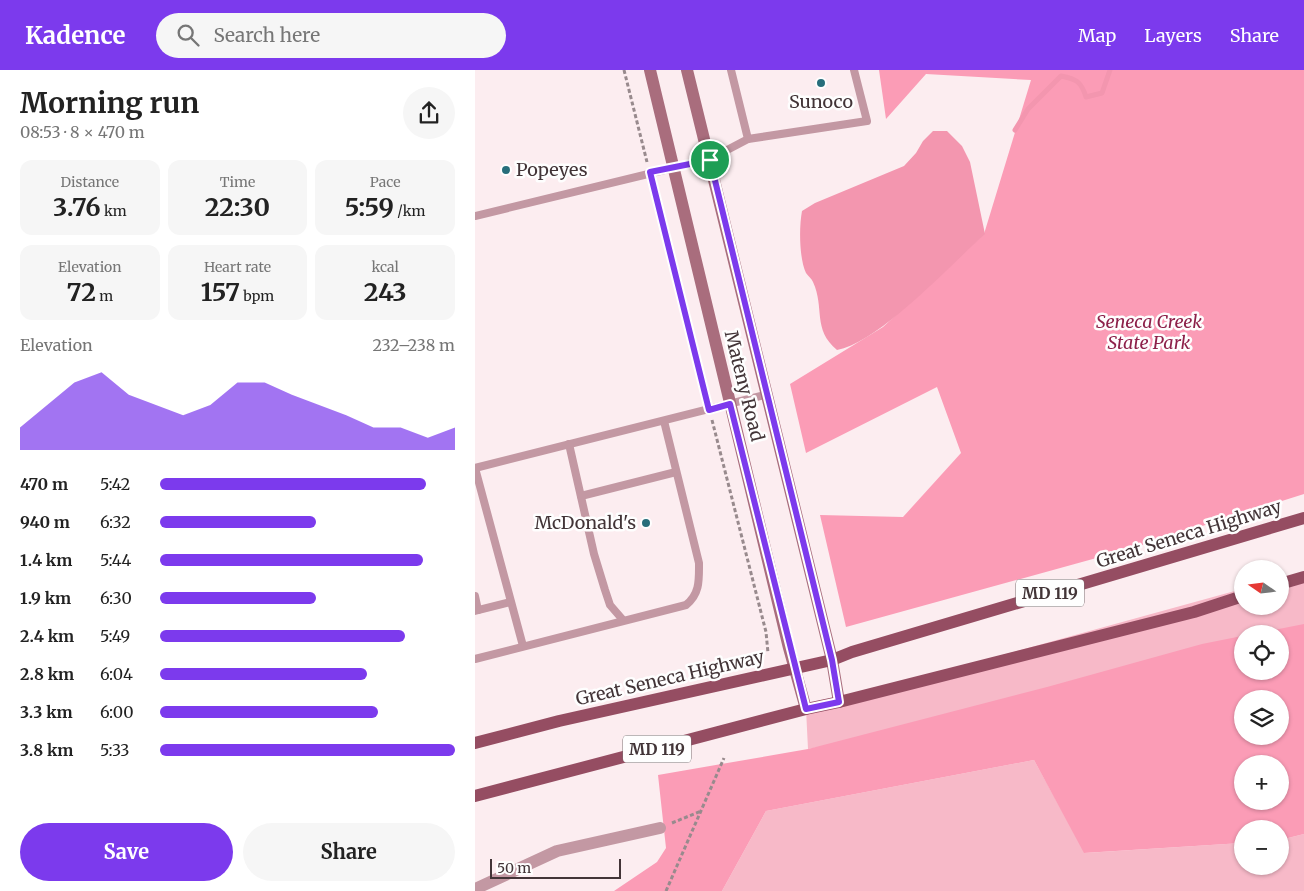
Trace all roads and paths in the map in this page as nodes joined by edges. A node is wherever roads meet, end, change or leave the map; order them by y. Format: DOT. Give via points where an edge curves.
graph roads {
  1 [pos="624,70"];
  2 [pos="650,70"];
  3 [pos="687,70"];
  4 [pos="731,70"];
  5 [pos="854,70"];
  6 [pos="748,139"];
  7 [pos="710,160"];
  8 [pos="673,167"];
  9 [pos="650,172"];
  10 [pos="475,216"];
  11 [pos="767,394"];
  12 [pos="730,404"];
  13 [pos="709,410"];
  14 [pos="663,421"];
  15 [pos="569,444"];
  16 [pos="676,472"];
  17 [pos="581,496"];
  18 [pos="1304,518"];
  19 [pos="1304,577"];
  20 [pos="1289,581"];
  21 [pos="475,596"];
  22 [pos="1234,599"];
  23 [pos="510,602"];
  24 [pos="477,611"];
  25 [pos="623,620"];
  26 [pos="523,646"];
  27 [pos="768,653"];
  28 [pos="475,658"];
  29 [pos="832,660"];
  30 [pos="795,666"];
  31 [pos="839,702"];
  32 [pos="806,709"];
  33 [pos="475,743"];
  34 [pos="724,758"];
  35 [pos="475,796"];
  36 [pos="701,810"];
  37 [pos="660,828"];
  38 [pos="475,889"];
  39 [pos="666,891"];
  1 -- 9 [label="path"];
  2 -- 8 [label="street, Mateny Road"];
  3 -- 7 [label="street, Mateny Road"];
  4 -- 6 [label="lane"];
  5 -- 6 [label="lane" via="867,120"];
  6 -- 7 [label="lane"];
  7 -- 8 [label="lane"];
  7 -- 11 [label="street, Mateny Road"];
  8 -- 9 [label="lane"];
  8 -- 12 [label="street, Mateny Road"];
  9 -- 10 [label="lane"];
  9 -- 13 [label="path"];
  11 -- 12 [label="lane"];
  11 -- 29 [label="street, Mateny Road"];
  12 -- 13 [label="lane"];
  12 -- 30 [label="street, Mateny Road"];
  13 -- 14 [label="lane"];
  13 -- 27 [label="path" via="766,632"];
  14 -- 15 [label="lane"];
  14 -- 16 [label="lane"];
  15 -- 17 [label="lane"];
  15 -- 23 [label="lane" via="475,468"];
  16 -- 17 [label="lane"];
  16 -- 25 [label="lane" via="699,563 699,584 693,599 686,605"];
  17 -- 25 [label="lane" via="610,605"];
  18 -- 29 [label="main road, Great Seneca Highway / MD 119"];
  19 -- 20 [label="main road"];
  21 -- 24 [label="lane"];
  22 -- 31 [label="main road, MD 119" via="1194,612"];
  23 -- 24 [label="lane"];
  23 -- 26 [label="lane"];
  25 -- 26 [label="lane"];
  26 -- 28 [label="lane"];
  29 -- 30 [label="main road, Great Seneca Highway / MD 119"];
  29 -- 31 [label="street, Mateny Road"];
  30 -- 32 [label="street, Mateny Road"];
  30 -- 33 [label="main road, Great Seneca Highway / MD 119"];
  31 -- 32 [label="main road, MD 119"];
  32 -- 35 [label="main road, MD 119"];
  34 -- 36 [label="path"];
  36 -- 37 [label="path"];
  36 -- 39 [label="path"];
  37 -- 38 [label="street" via="557,852"];
}
